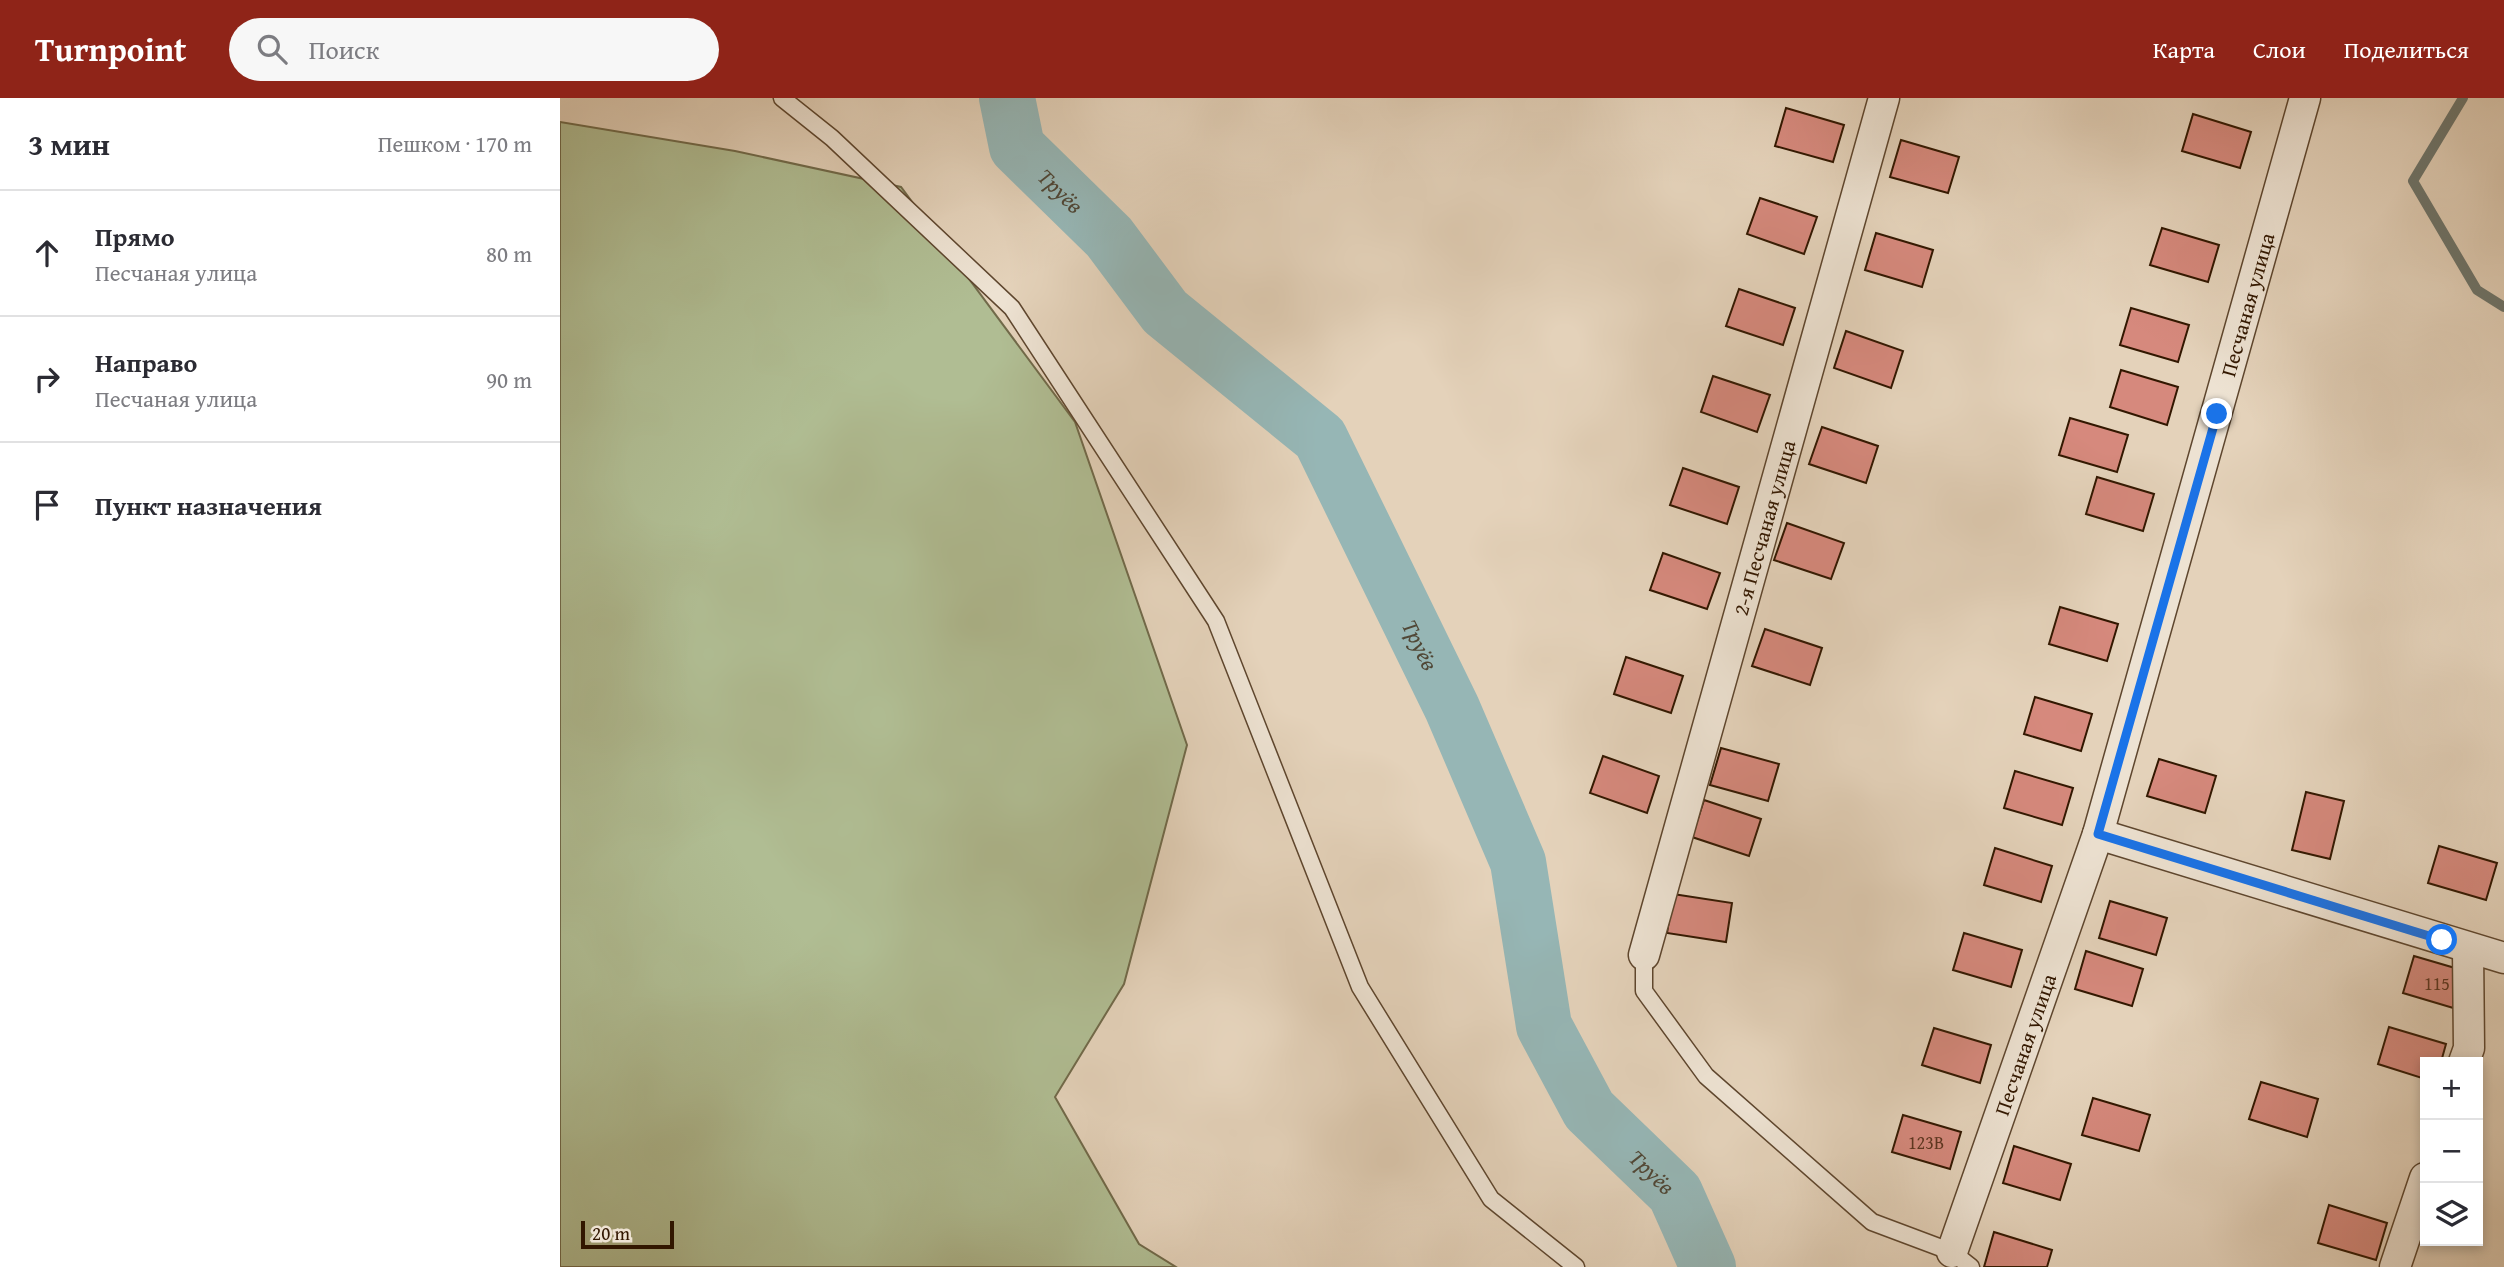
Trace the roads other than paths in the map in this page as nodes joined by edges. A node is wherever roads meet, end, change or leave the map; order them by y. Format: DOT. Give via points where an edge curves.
graph roads {
  1 [pos="782,98"];
  2 [pos="1884,98"];
  3 [pos="2305,98"];
  4 [pos="2098,834"];
  5 [pos="2468,948"];
  6 [pos="1644,955"];
  7 [pos="2504,958"];
  8 [pos="2466,1057"];
  9 [pos="2423,1183"];
  10 [pos="1962,1259"];
  11 [pos="1576,1267"];
  12 [pos="2395,1267"];
  1 -- 11 [label="lane" via="832,138 1012,308 1216,621 1360,987 1491,1199"];
  2 -- 6 [label="street, 2-я Песчаная улица"];
  3 -- 4 [label="street, Песчаная улица"];
  4 -- 5 [label="street"];
  4 -- 10 [label="street, Песчаная улица"];
  5 -- 7 [label="street"];
  5 -- 8 [label="street"];
  6 -- 10 [label="lane" via="1644,991 1706,1076 1872,1222"];
  9 -- 12 [label="street"];
}
